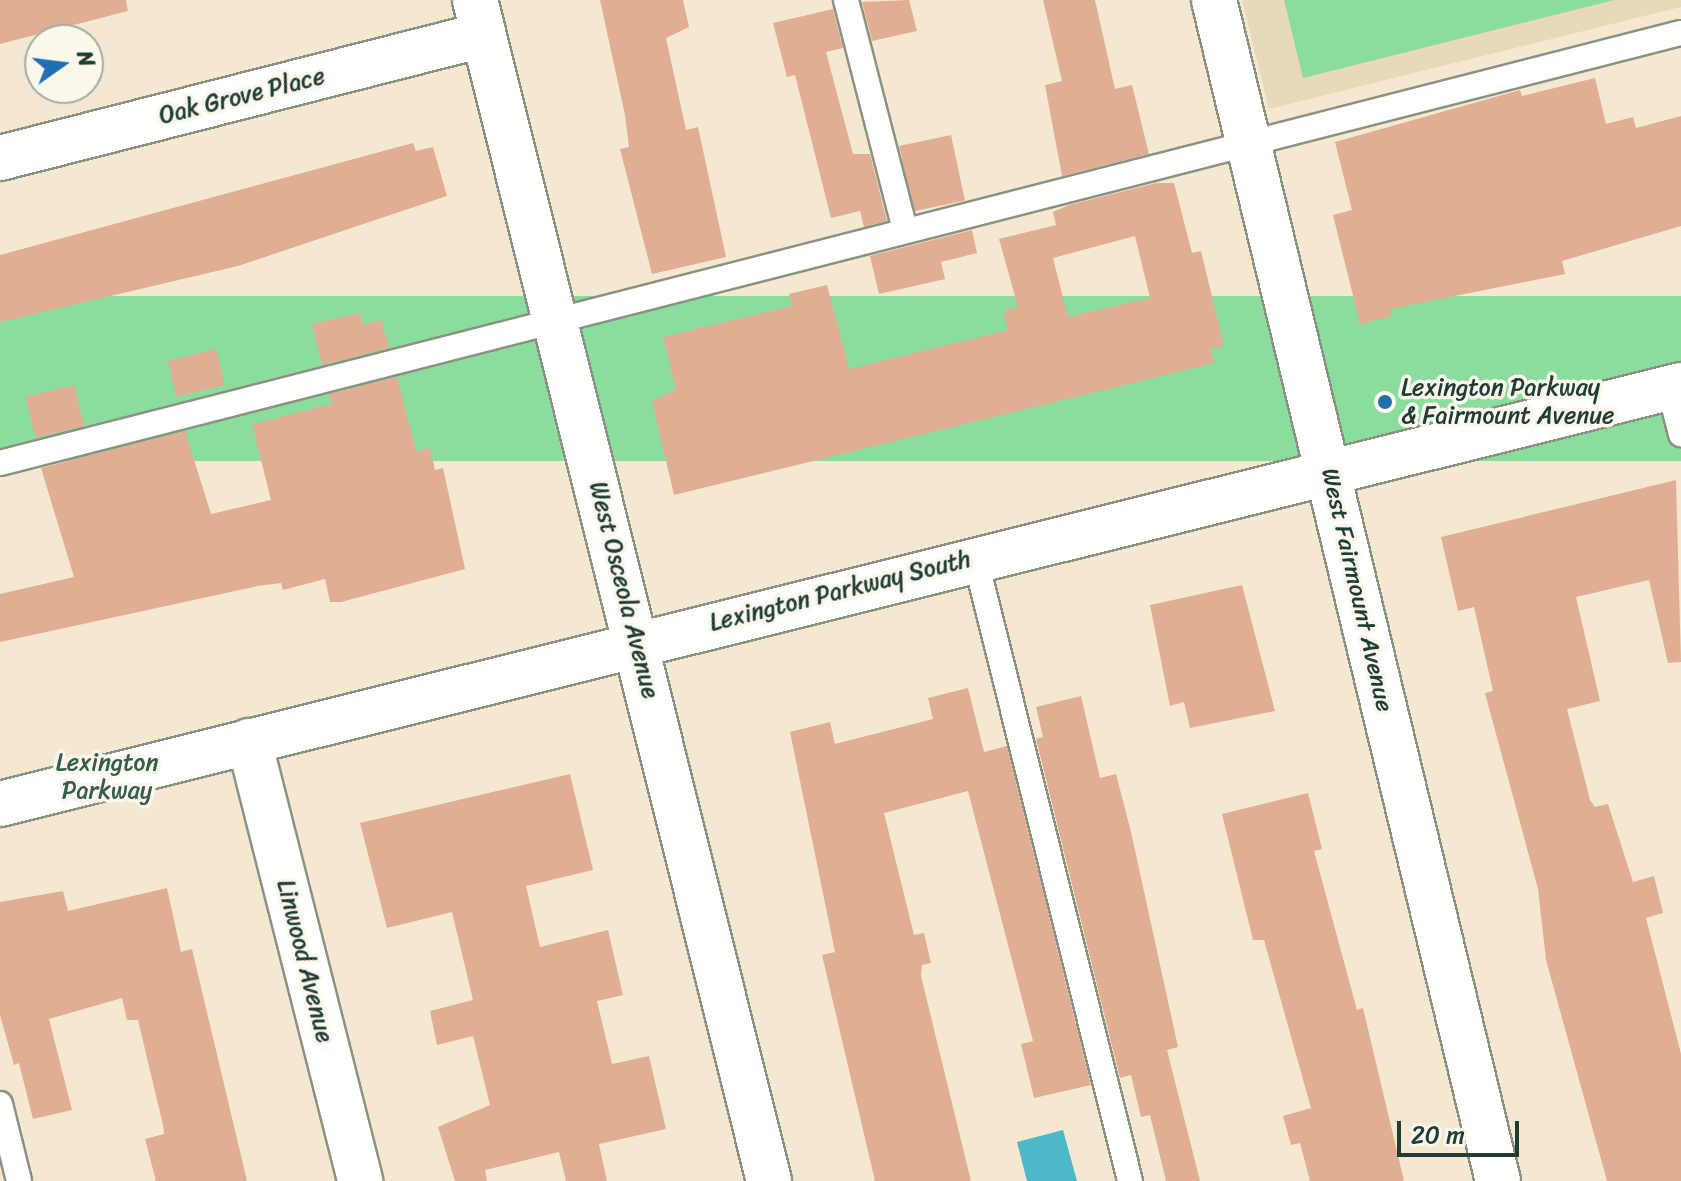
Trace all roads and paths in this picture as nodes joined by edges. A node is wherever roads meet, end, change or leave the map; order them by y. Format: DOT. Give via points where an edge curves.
graph roads {
  1 [pos="846,0"];
  2 [pos="1214,0"];
  3 [pos="479,17"];
  4 [pos="1681,33"];
  5 [pos="1248,143"];
  6 [pos="0,158"];
  7 [pos="905,229"];
  8 [pos="556,323"];
  9 [pos="1675,387"];
  10 [pos="1681,434"];
  11 [pos="0,463"];
  12 [pos="1329,470"];
  13 [pos="975,557"];
  14 [pos="638,641"];
  15 [pos="249,741"];
  16 [pos="0,804"];
  17 [pos="0,1104"];
  18 [pos="19,1181"];
  19 [pos="360,1181"];
  20 [pos="769,1181"];
  21 [pos="1130,1181"];
  22 [pos="1498,1181"];
  1 -- 7 [label="lane"];
  2 -- 5 [label="street, West Fairmount Avenue"];
  3 -- 6 [label="street, Oak Grove Place"];
  3 -- 8 [label="street, West Osceola Avenue"];
  4 -- 5 [label="lane"];
  5 -- 7 [label="lane"];
  5 -- 12 [label="street, West Fairmount Avenue"];
  7 -- 8 [label="lane"];
  8 -- 11 [label="lane"];
  8 -- 14 [label="street, West Osceola Avenue"];
  9 -- 10 [label="lane"];
  9 -- 12 [label="street, Lexington Parkway South"];
  12 -- 13 [label="street, Lexington Parkway South"];
  12 -- 22 [label="street, West Fairmount Avenue"];
  13 -- 14 [label="street, Lexington Parkway South"];
  13 -- 21 [label="lane"];
  14 -- 15 [label="street, Lexington Parkway South"];
  14 -- 20 [label="street, West Osceola Avenue"];
  15 -- 16 [label="street, Lexington Parkway South"];
  15 -- 19 [label="street, Linwood Avenue"];
  17 -- 18 [label="lane"];
}
